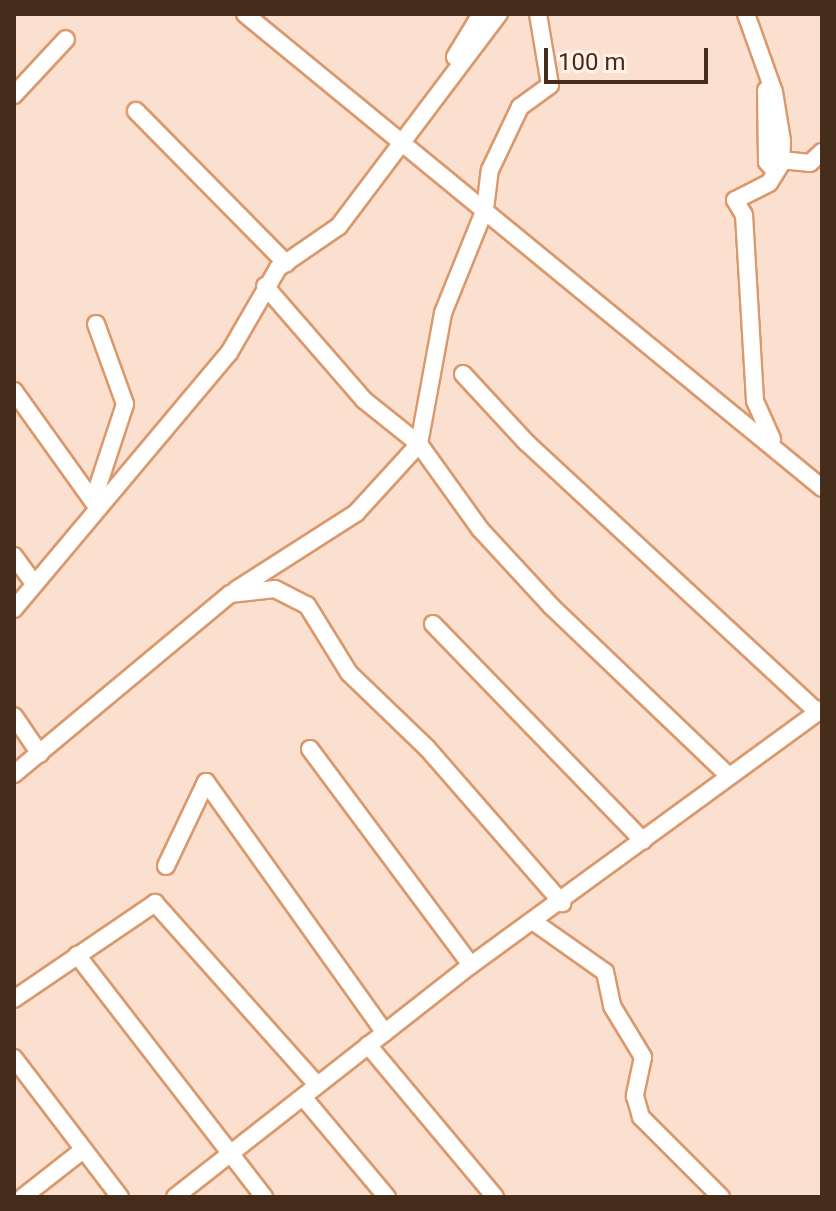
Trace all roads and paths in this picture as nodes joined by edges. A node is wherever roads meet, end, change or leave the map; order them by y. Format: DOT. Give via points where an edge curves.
graph roads {
  1 [pos="246,14"];
  2 [pos="481,14"];
  3 [pos="499,14"];
  4 [pos="538,14"];
  5 [pos="746,14"];
  6 [pos="66,39"];
  7 [pos="447,81"];
  8 [pos="14,95"];
  9 [pos="136,111"];
  10 [pos="400,140"];
  11 [pos="822,152"];
  12 [pos="778,165"];
  13 [pos="485,209"];
  14 [pos="286,263"];
  15 [pos="265,286"];
  16 [pos="96,324"];
  17 [pos="463,374"];
  18 [pos="14,391"];
  19 [pos="419,444"];
  20 [pos="780,454"];
  21 [pos="822,488"];
  22 [pos="96,504"];
  23 [pos="14,556"];
  24 [pos="34,584"];
  25 [pos="230,594"];
  26 [pos="14,609"];
  27 [pos="433,624"];
  28 [pos="820,711"];
  29 [pos="14,716"];
  30 [pos="310,749"];
  31 [pos="40,754"];
  32 [pos="14,774"];
  33 [pos="728,775"];
  34 [pos="643,841"];
  35 [pos="166,866"];
  36 [pos="562,903"];
  37 [pos="534,922"];
  38 [pos="77,955"];
  39 [pos="471,965"];
  40 [pos="14,999"];
  41 [pos="385,1033"];
  42 [pos="368,1045"];
  43 [pos="14,1058"];
  44 [pos="317,1085"];
  45 [pos="303,1097"];
  46 [pos="83,1150"];
  47 [pos="225,1153"];
  48 [pos="23,1197"];
  49 [pos="120,1197"];
  50 [pos="175,1197"];
  51 [pos="264,1197"];
  52 [pos="387,1197"];
  53 [pos="495,1197"];
  54 [pos="721,1197"];
  1 -- 10 [label="street"];
  2 -- 7 [label="street"];
  3 -- 7 [label="street"];
  4 -- 13 [label="street" via="550,85 520,107 490,170"];
  5 -- 12 [label="street" via="779,115"];
  6 -- 8 [label="street"];
  7 -- 10 [label="street"];
  9 -- 14 [label="street"];
  10 -- 13 [label="street"];
  10 -- 14 [label="street" via="330,236"];
  11 -- 12 [label="street" via="810,163"];
  12 -- 20 [label="street" via="769,183 735,200 744,215 755,401"];
  13 -- 19 [label="street" via="443,313"];
  13 -- 20 [label="street"];
  14 -- 15 [label="street"];
  15 -- 19 [label="street" via="364,400"];
  15 -- 22 [label="street" via="229,353"];
  16 -- 22 [label="street" via="125,404"];
  17 -- 28 [label="street" via="527,443"];
  18 -- 22 [label="street"];
  19 -- 25 [label="street" via="356,513 284,553"];
  19 -- 33 [label="street" via="480,529 551,606"];
  20 -- 21 [label="street"];
  22 -- 24 [label="street"];
  23 -- 24 [label="street"];
  24 -- 26 [label="street"];
  25 -- 31 [label="street"];
  25 -- 36 [label="street" via="275,589 307,605 349,673 427,748"];
  27 -- 34 [label="street"];
  28 -- 33 [label="street"];
  29 -- 31 [label="street"];
  30 -- 39 [label="street"];
  31 -- 32 [label="street"];
  33 -- 34 [label="street"];
  34 -- 36 [label="street"];
  35 -- 41 [label="street" via="206,782"];
  36 -- 37 [label="street"];
  37 -- 39 [label="street"];
  37 -- 54 [label="street" via="605,972 612,1006 643,1057 635,1096 641,1117"];
  38 -- 40 [label="street"];
  38 -- 44 [label="street" via="157,904"];
  38 -- 47 [label="street"];
  39 -- 41 [label="street"];
  41 -- 42 [label="street"];
  42 -- 44 [label="street"];
  42 -- 53 [label="street"];
  43 -- 46 [label="street"];
  44 -- 45 [label="street"];
  45 -- 47 [label="street"];
  45 -- 52 [label="street"];
  46 -- 48 [label="street"];
  46 -- 49 [label="street"];
  47 -- 50 [label="street"];
  47 -- 51 [label="street"];
}
